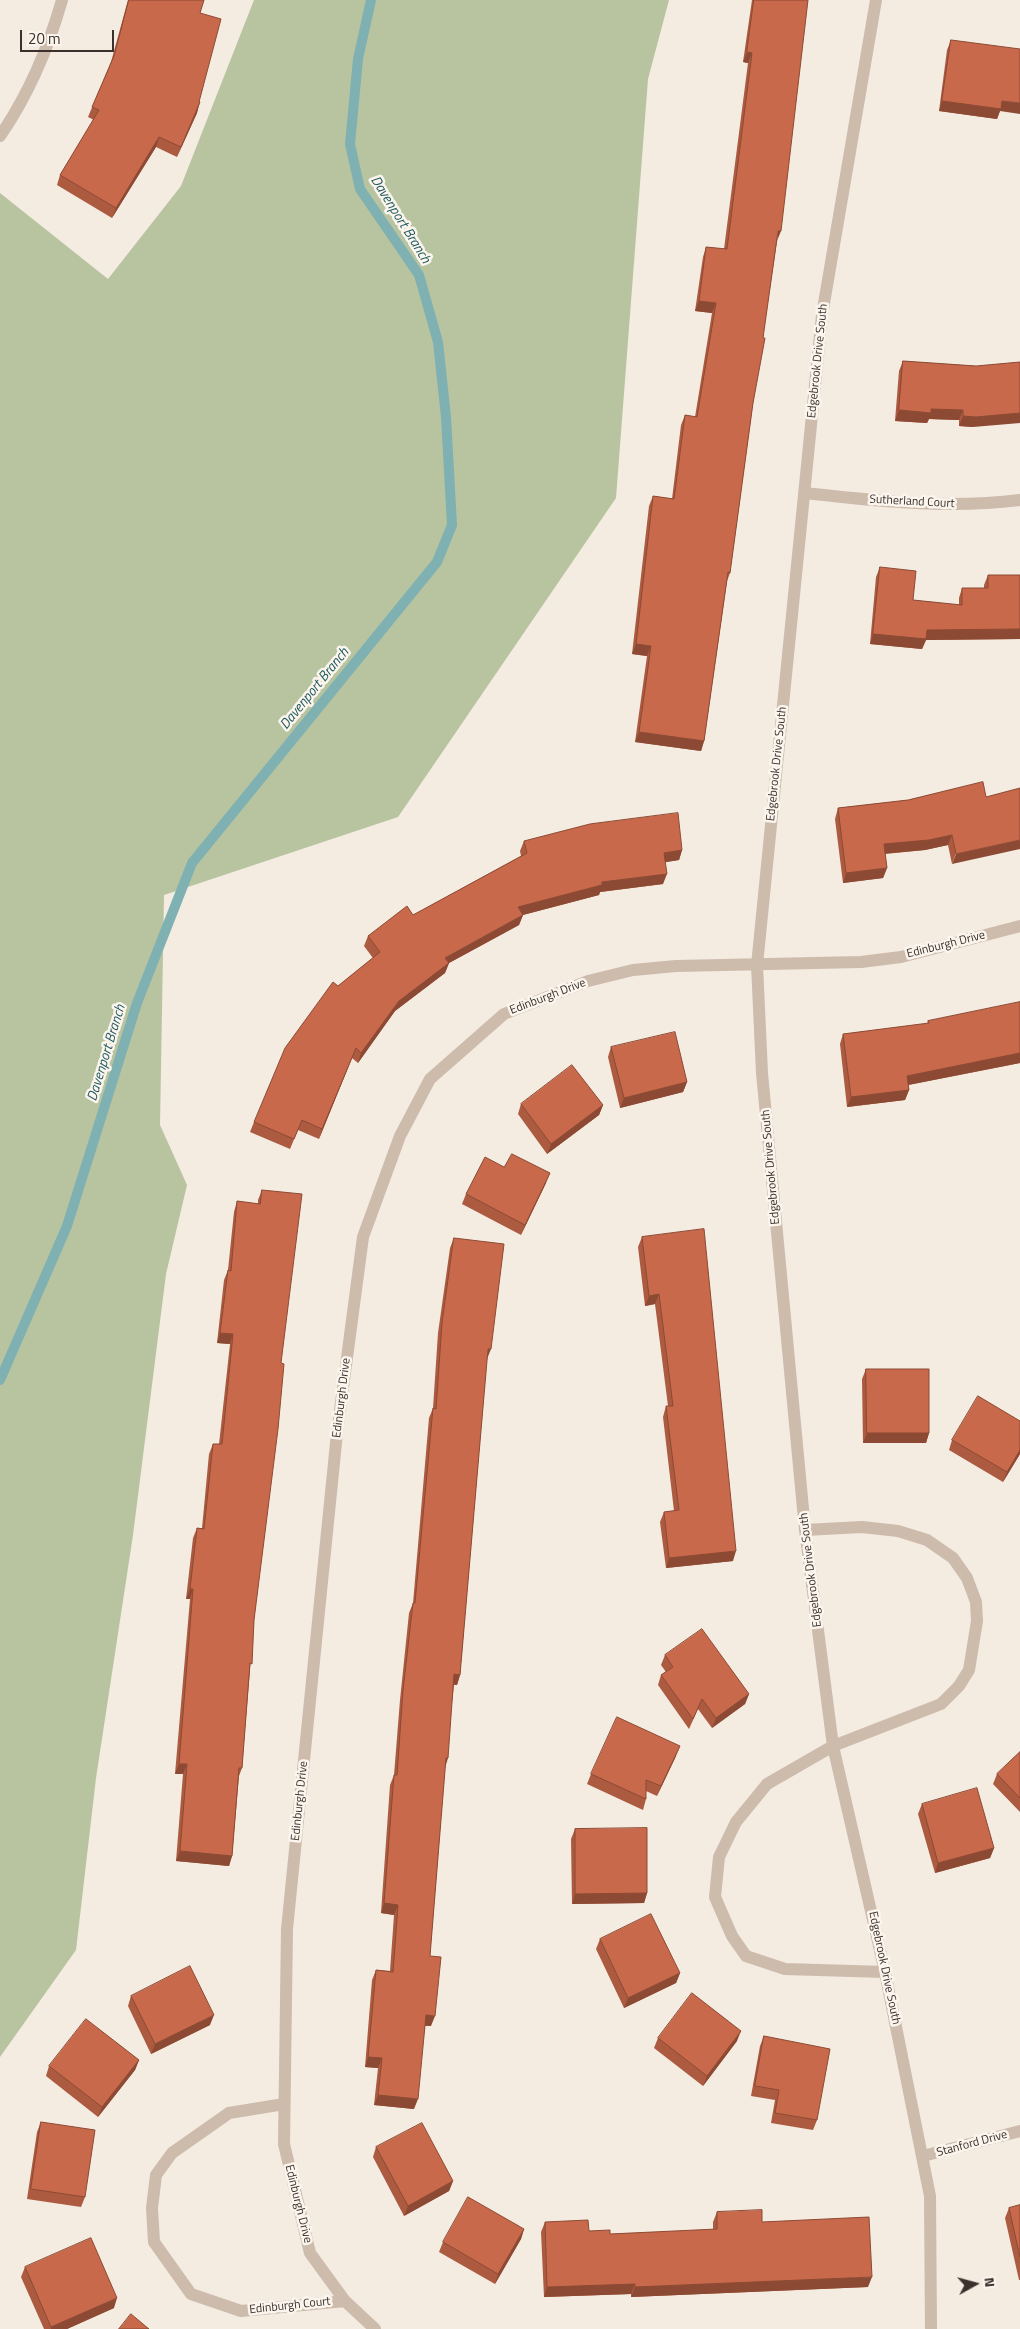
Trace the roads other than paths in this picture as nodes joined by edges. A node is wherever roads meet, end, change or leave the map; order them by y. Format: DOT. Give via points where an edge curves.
graph roads {
  1 [pos="62,0"];
  2 [pos="876,0"];
  3 [pos="0,136"];
  4 [pos="805,493"];
  5 [pos="1020,500"];
  6 [pos="1020,926"];
  7 [pos="757,964"];
  8 [pos="805,1530"];
  9 [pos="833,1746"];
  10 [pos="885,1972"];
  11 [pos="284,2104"];
  12 [pos="1020,2131"];
  13 [pos="923,2156"];
  14 [pos="345,2300"];
  15 [pos="375,2329"];
  16 [pos="931,2329"];
  1 -- 3 [label="street" via="37,72"];
  2 -- 4 [label="street, Edgebrook Drive South" via="822,315"];
  4 -- 5 [label="street, Sutherland Court" via="905,504 980,505"];
  4 -- 7 [label="street, Edgebrook Drive South"];
  6 -- 7 [label="street, Edinburgh Drive" via="901,957 861,962"];
  7 -- 8 [label="street, Edgebrook Drive South" via="762,1072"];
  7 -- 11 [label="street, Edinburgh Drive" via="633,970 588,981 504,1014 430,1079 400,1136 363,1237 337,1433 287,1929"];
  8 -- 9 [label="street, Edgebrook Drive South"];
  8 -- 9 [label="street" via="862,1527 898,1531 928,1540 953,1558 967,1578 976,1602 977,1621 969,1670 959,1686 941,1704"];
  9 -- 10 [label="street, Edgebrook Drive South"];
  9 -- 10 [label="street" via="768,1784 736,1822 719,1857 715,1897 732,1936 746,1956 785,1969"];
  10 -- 13 [label="street, Edgebrook Drive South"];
  11 -- 14 [label="street, Edinburgh Drive" via="284,2144 310,2253"];
  11 -- 14 [label="street, Edinburgh Court" via="229,2113 172,2152 156,2175 152,2208 154,2242 191,2294 241,2311"];
  12 -- 13 [label="street, Stanford Drive"];
  13 -- 16 [label="street, Edgebrook Drive South" via="930,2196"];
  14 -- 15 [label="street, Edinburgh Drive"];
}
